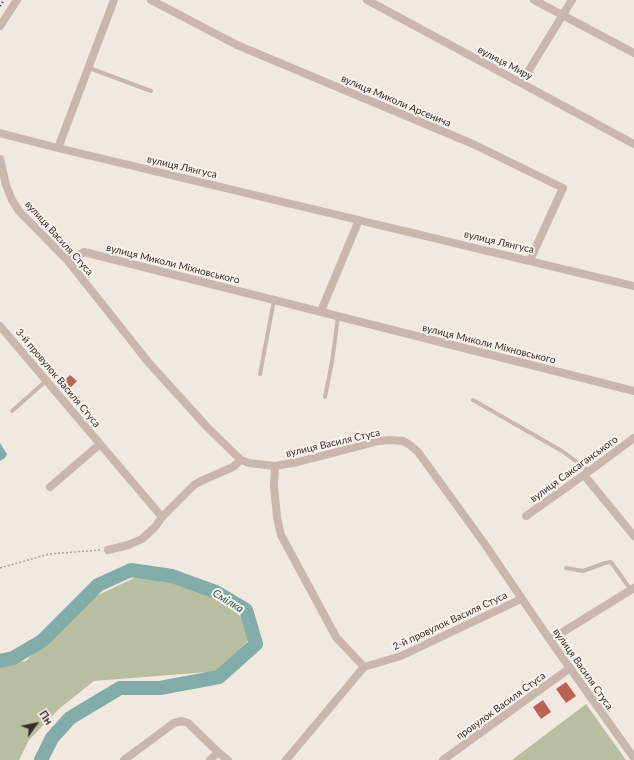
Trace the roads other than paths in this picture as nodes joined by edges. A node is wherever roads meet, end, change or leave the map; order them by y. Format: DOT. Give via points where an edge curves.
graph roads {
  1 [pos="17,0"];
  2 [pos="114,0"];
  3 [pos="151,0"];
  4 [pos="368,0"];
  5 [pos="534,0"];
  6 [pos="572,0"];
  7 [pos="562,16"];
  8 [pos="0,26"];
  9 [pos="634,53"];
  10 [pos="89,68"];
  11 [pos="521,83"];
  12 [pos="151,91"];
  13 [pos="0,133"];
  14 [pos="634,144"];
  15 [pos="58,148"];
  16 [pos="0,159"];
  17 [pos="359,220"];
  18 [pos="530,260"];
  19 [pos="68,261"];
  20 [pos="634,286"];
  21 [pos="274,300"];
  22 [pos="321,312"];
  23 [pos="338,316"];
  24 [pos="0,326"];
  25 [pos="260,374"];
  26 [pos="47,381"];
  27 [pos="634,391"];
  28 [pos="325,397"];
  29 [pos="473,400"];
  30 [pos="12,411"];
  31 [pos="634,438"];
  32 [pos="100,444"];
  33 [pos="241,460"];
  34 [pos="275,466"];
  35 [pos="587,474"];
  36 [pos="50,487"];
  37 [pos="526,516"];
  38 [pos="162,517"];
  39 [pos="634,536"];
  40 [pos="108,550"];
  41 [pos="566,568"];
  42 [pos="632,589"];
  43 [pos="521,599"];
  44 [pos="550,640"];
  45 [pos="364,667"];
  46 [pos="570,668"];
  47 [pos="218,752"];
  48 [pos="634,758"];
  49 [pos="124,760"];
  50 [pos="210,760"];
  51 [pos="228,760"];
  52 [pos="286,760"];
  53 [pos="443,760"];
  1 -- 8 [label="street"];
  2 -- 10 [label="street"];
  3 -- 18 [label="street, вулиця Миколи Арсенича" via="237,45 472,144 563,188"];
  4 -- 11 [label="street, вулиця Миру"];
  5 -- 7 [label="street"];
  6 -- 7 [label="street"];
  7 -- 9 [label="street"];
  7 -- 11 [label="street"];
  10 -- 12 [label="lane"];
  10 -- 15 [label="street"];
  11 -- 14 [label="street, вулиця Миру"];
  13 -- 15 [label="street, вулиця Лянгуса"];
  15 -- 17 [label="street, вулиця Лянгуса"];
  16 -- 19 [label="street, вулиця Василя Стуса" via="6,185 19,211"];
  17 -- 18 [label="street, вулиця Лянгуса"];
  17 -- 22 [label="street"];
  18 -- 20 [label="street, вулиця Лянгуса"];
  19 -- 21 [label="street, вулиця Миколи Міхновського" via="84,252"];
  19 -- 33 [label="street, вулиця Василя Стуса" via="149,362 208,428"];
  21 -- 22 [label="street, вулиця Миколи Міхновського"];
  21 -- 25 [label="lane"];
  22 -- 23 [label="street, вулиця Миколи Міхновського"];
  23 -- 27 [label="street, вулиця Миколи Міхновського"];
  23 -- 28 [label="lane"];
  24 -- 26 [label="street, 3-й провулок Василя Стуса"];
  26 -- 30 [label="lane"];
  26 -- 32 [label="street, 3-й провулок Василя Стуса"];
  29 -- 35 [label="lane" via="562,451"];
  31 -- 35 [label="street, вулиця Саксаганського"];
  32 -- 36 [label="street"];
  32 -- 38 [label="street, 3-й провулок Василя Стуса"];
  33 -- 34 [label="street, вулиця Василя Стуса"];
  33 -- 38 [label="street" via="233,467 194,485"];
  34 -- 43 [label="street, вулиця Василя Стуса" via="379,441 397,440 410,445 418,452 484,543"];
  34 -- 45 [label="street" via="274,486 281,535 336,637"];
  35 -- 37 [label="street, вулиця Саксаганського"];
  35 -- 39 [label="street"];
  38 -- 40 [label="street" via="142,539"];
  41 -- 42 [label="lane" via="584,571 611,562"];
  42 -- 44 [label="street"];
  43 -- 44 [label="street, вулиця Василя Стуса"];
  43 -- 45 [label="street, 2-й провулок Василя Стуса" via="401,656"];
  44 -- 46 [label="street, вулиця Василя Стуса"];
  45 -- 52 [label="street"];
  46 -- 48 [label="street, вулиця Василя Стуса"];
  46 -- 53 [label="street, провулок Василя Стуса"];
  47 -- 49 [label="street" via="188,723 182,722 174,723"];
  47 -- 50 [label="street"];
  47 -- 51 [label="street"];
}
